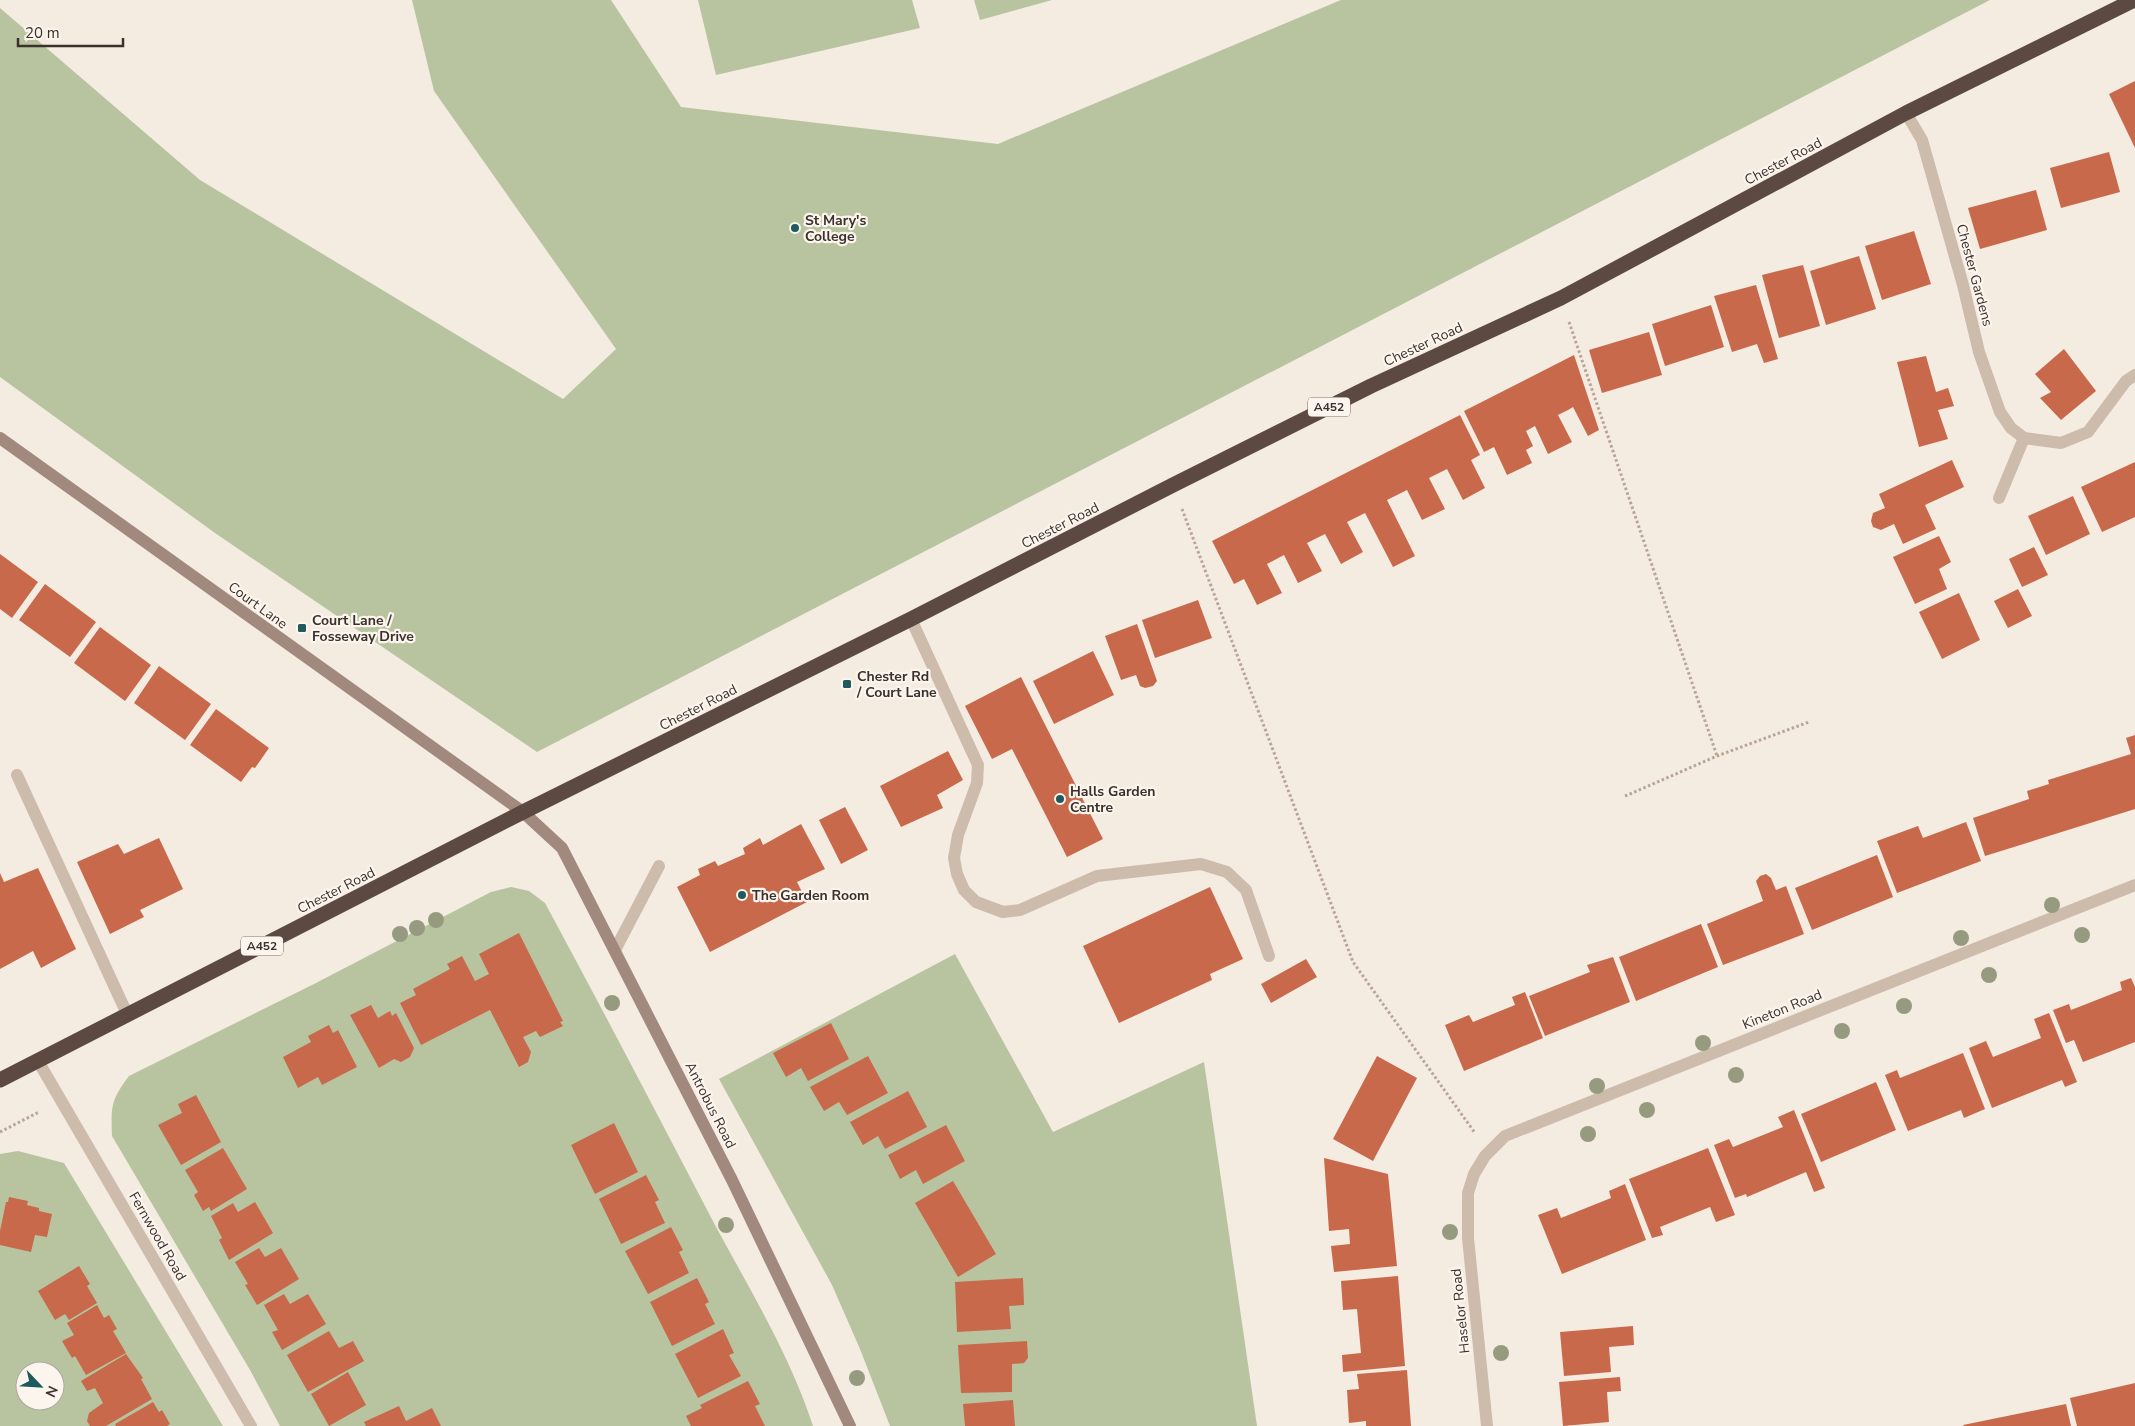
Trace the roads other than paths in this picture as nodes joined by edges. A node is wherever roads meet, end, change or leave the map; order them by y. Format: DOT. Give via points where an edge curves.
graph roads {
  1 [pos="2134,0"];
  2 [pos="1906,113"];
  3 [pos="2135,375"];
  4 [pos="0,438"];
  5 [pos="2024,438"];
  6 [pos="1999,498"];
  7 [pos="911,619"];
  8 [pos="17,775"];
  9 [pos="523,812"];
  10 [pos="659,866"];
  11 [pos="2135,885"];
  12 [pos="615,950"];
  13 [pos="1269,956"];
  14 [pos="128,1016"];
  15 [pos="38,1061"];
  16 [pos="0,1080"];
  17 [pos="1468,1193"];
  18 [pos="252,1426"];
  19 [pos="850,1426"];
  20 [pos="1487,1426"];
  1 -- 2 [label="highway, Chester Road / A452"];
  2 -- 5 [label="street, Chester Gardens" via="1922,140 1979,352 2000,412 2011,428"];
  2 -- 7 [label="highway, Chester Road / A452" via="1561,298 1371,386"];
  3 -- 5 [label="street" via="2126,380 2088,432 2061,443"];
  4 -- 9 [label="street, Court Lane"];
  5 -- 6 [label="street"];
  7 -- 9 [label="highway, Chester Road / A452"];
  7 -- 13 [label="street" via="978,765 977,783 958,835 954,858 964,890 976,902 1003,912 1020,910 1097,876 1201,864 1226,872 1246,890"];
  8 -- 14 [label="street"];
  9 -- 12 [label="street, Antrobus Road" via="562,848"];
  9 -- 14 [label="highway, Chester Road / A452"];
  10 -- 12 [label="street"];
  11 -- 17 [label="street, Kineton Road" via="1504,1136 1488,1151 1474,1174"];
  12 -- 19 [label="street, Antrobus Road" via="732,1180"];
  14 -- 15 [label="highway, Chester Road / A452"];
  15 -- 16 [label="highway, Chester Road / A452"];
  15 -- 18 [label="street, Fernwood Road"];
  17 -- 20 [label="street, Haselor Road" via="1468,1238"];
}
